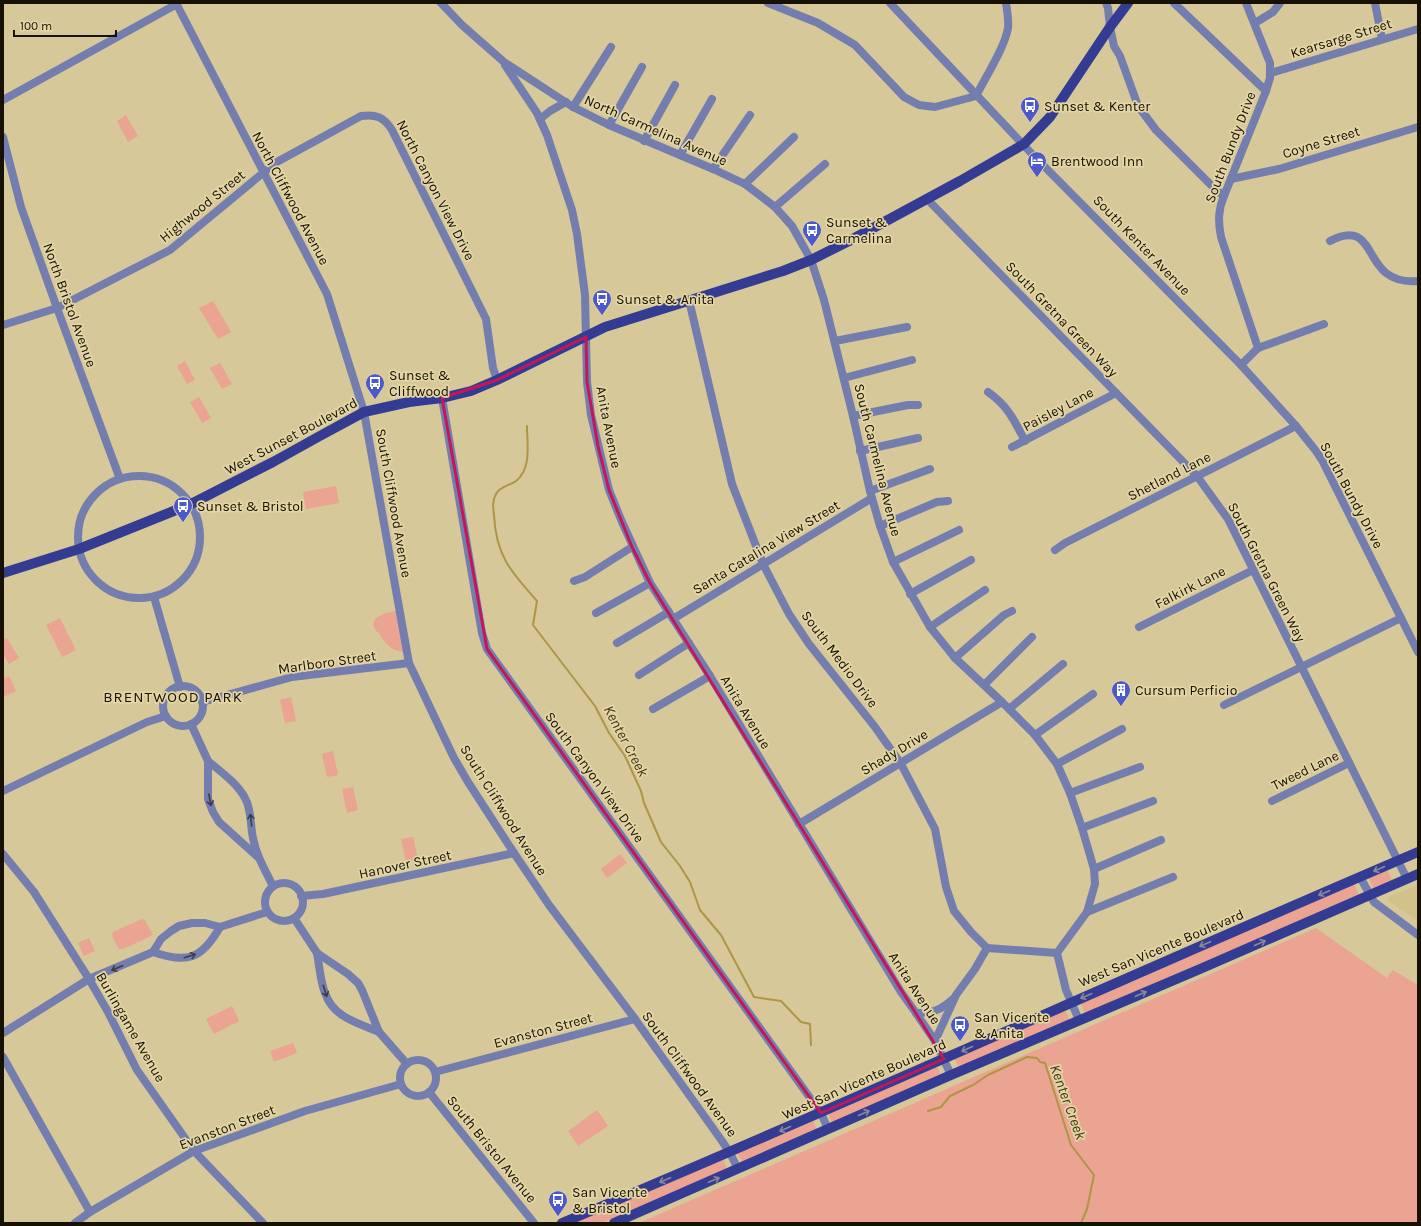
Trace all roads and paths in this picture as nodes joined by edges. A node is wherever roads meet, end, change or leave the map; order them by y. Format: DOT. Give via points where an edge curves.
graph roads {
  1 [pos="441,3"];
  2 [pos="768,3"];
  3 [pos="890,3"];
  4 [pos="1006,3"];
  5 [pos="1106,3"];
  6 [pos="1128,3"];
  7 [pos="1174,3"];
  8 [pos="1246,3"];
  9 [pos="1280,3"];
  10 [pos="1375,3"];
  11 [pos="176,4"];
  12 [pos="1255,23"];
  13 [pos="1110,28"];
  14 [pos="1418,29"];
  15 [pos="1382,39"];
  16 [pos="611,47"];
  17 [pos="504,62"];
  18 [pos="642,67"];
  19 [pos="1271,73"];
  20 [pos="676,85"];
  21 [pos="1266,91"];
  22 [pos="976,96"];
  23 [pos="712,99"];
  24 [pos="3,100"];
  25 [pos="566,102"];
  26 [pos="573,107"];
  27 [pos="750,115"];
  28 [pos="540,119"];
  29 [pos="609,125"];
  30 [pos="1418,126"];
  31 [pos="3,137"];
  32 [pos="794,137"];
  33 [pos="644,141"];
  34 [pos="1024,144"];
  35 [pos="680,155"];
  36 [pos="825,164"];
  37 [pos="713,169"];
  38 [pos="264,174"];
  39 [pos="1231,179"];
  40 [pos="745,184"];
  41 [pos="1224,196"];
  42 [pos="927,199"];
  43 [pos="775,207"];
  44 [pos="1330,241"];
  45 [pos="811,260"];
  46 [pos="1418,281"];
  47 [pos="689,300"];
  48 [pos="56,308"];
  49 [pos="1324,324"];
  50 [pos="3,325"];
  51 [pos="907,327"];
  52 [pos="586,337"];
  53 [pos="835,341"];
  54 [pos="1258,348"];
  55 [pos="912,360"];
  56 [pos="1241,365"];
  57 [pos="844,378"];
  58 [pos="497,380"];
  59 [pos="988,392"];
  60 [pos="1116,393"];
  61 [pos="442,398"];
  62 [pos="918,405"];
  63 [pos="364,412"];
  64 [pos="853,416"];
  65 [pos="1296,426"];
  66 [pos="918,438"];
  67 [pos="1025,441"];
  68 [pos="1012,447"];
  69 [pos="860,451"];
  70 [pos="930,469"];
  71 [pos="1198,476"];
  72 [pos="120,479"];
  73 [pos="871,495"];
  74 [pos="948,501"];
  75 [pos="191,504"];
  76 [pos="880,526"];
  77 [pos="959,530"];
  78 [pos="632,547"];
  79 [pos="79,549"];
  80 [pos="1055,550"];
  81 [pos="971,560"];
  82 [pos="893,562"];
  83 [pos="763,564"];
  84 [pos="1253,570"];
  85 [pos="3,573"];
  86 [pos="574,581"];
  87 [pos="650,583"];
  88 [pos="985,590"];
  89 [pos="910,594"];
  90 [pos="154,597"];
  91 [pos="1012,612"];
  92 [pos="596,613"];
  93 [pos="671,616"];
  94 [pos="1401,618"];
  95 [pos="930,627"];
  96 [pos="1139,627"];
  97 [pos="1032,637"];
  98 [pos="617,643"];
  99 [pos="689,643"];
  100 [pos="1418,652"];
  101 [pos="955,658"];
  102 [pos="409,663"];
  103 [pos="1063,664"];
  104 [pos="1302,668"];
  105 [pos="639,675"];
  106 [pos="710,676"];
  107 [pos="984,685"];
  108 [pos="180,687"];
  109 [pos="1093,694"];
  110 [pos="202,702"];
  111 [pos="1002,702"];
  112 [pos="1224,705"];
  113 [pos="653,709"];
  114 [pos="1009,709"];
  115 [pos="166,716"];
  116 [pos="191,724"];
  117 [pos="1122,729"];
  118 [pos="1035,735"];
  119 [pos="208,761"];
  120 [pos="1349,763"];
  121 [pos="901,764"];
  122 [pos="1057,764"];
  123 [pos="1140,767"];
  124 [pos="3,791"];
  125 [pos="1070,793"];
  126 [pos="1153,801"];
  127 [pos="1272,801"];
  128 [pos="798,824"];
  129 [pos="1082,828"];
  130 [pos="1161,840"];
  131 [pos="1418,852"];
  132 [pos="3,854"];
  133 [pos="514,854"];
  134 [pos="259,858"];
  135 [pos="1398,860"];
  136 [pos="1094,869"];
  137 [pos="1418,874"];
  138 [pos="1173,877"];
  139 [pos="1360,877"];
  140 [pos="1407,879"];
  141 [pos="273,886"];
  142 [pos="1369,895"];
  143 [pos="301,896"];
  144 [pos="267,912"];
  145 [pos="1087,912"];
  146 [pos="294,918"];
  147 [pos="220,927"];
  148 [pos="1418,935"];
  149 [pos="987,948"];
  150 [pos="153,952"];
  151 [pos="1057,952"];
  152 [pos="317,953"];
  153 [pos="89,979"];
  154 [pos="956,995"];
  155 [pos="1072,1002"];
  156 [pos="916,1013"];
  157 [pos="635,1019"];
  158 [pos="1079,1020"];
  159 [pos="3,1032"];
  160 [pos="379,1032"];
  161 [pos="935,1041"];
  162 [pos="3,1057"];
  163 [pos="944,1060"];
  164 [pos="407,1064"];
  165 [pos="435,1072"];
  166 [pos="950,1075"];
  167 [pos="401,1084"];
  168 [pos="429,1092"];
  169 [pos="821,1113"];
  170 [pos="828,1129"];
  171 [pos="194,1151"];
  172 [pos="730,1153"];
  173 [pos="738,1169"];
  174 [pos="90,1212"];
  175 [pos="75,1223"];
  176 [pos="263,1223"];
  177 [pos="534,1223"];
  178 [pos="562,1223"];
  179 [pos="614,1223"];
  1 -- 17 [label="street, North Carmelina Avenue"];
  2 -- 22 [label="street" via="818,23 855,45 904,97 919,105 935,107"];
  3 -- 22 [label="street, South Kenter Avenue"];
  4 -- 22 [label="street" via="1008,29"];
  5 -- 13 [label="street"];
  6 -- 13 [label="main road, West Sunset Boulevard"];
  7 -- 21 [label="street"];
  8 -- 12 [label="street, South Bundy Drive"];
  9 -- 12 [label="street" via="1273,12"];
  10 -- 15 [label="street"];
  11 -- 24 [label="street"];
  11 -- 38 [label="street, North Cliffwood Avenue"];
  12 -- 19 [label="street, South Bundy Drive"];
  13 -- 34 [label="main road, West Sunset Boulevard" via="1050,117"];
  13 -- 41 [label="street" via="1114,46 1144,115 1156,130"];
  14 -- 15 [label="street, Kearsarge Street"];
  15 -- 19 [label="street, Kearsarge Street"];
  16 -- 26 [label="street"];
  17 -- 25 [label="street, North Carmelina Avenue"];
  17 -- 28 [label="street, Anita Avenue"];
  18 -- 29 [label="street"];
  19 -- 21 [label="street, South Bundy Drive"];
  20 -- 33 [label="street"];
  21 -- 39 [label="street, South Bundy Drive"];
  22 -- 34 [label="street, South Kenter Avenue"];
  23 -- 35 [label="street"];
  25 -- 26 [label="street, North Carmelina Avenue"];
  25 -- 28 [label="street"];
  26 -- 29 [label="street, North Carmelina Avenue"];
  27 -- 37 [label="street"];
  28 -- 52 [label="street, Anita Avenue" via="567,194 577,234 585,295"];
  29 -- 33 [label="street, North Carmelina Avenue"];
  30 -- 39 [label="street, Coyne Street" via="1279,169"];
  31 -- 48 [label="street, North Bristol Avenue" via="21,207"];
  32 -- 40 [label="street"];
  33 -- 35 [label="street, North Carmelina Avenue"];
  34 -- 42 [label="main road, West Sunset Boulevard"];
  34 -- 56 [label="street, South Kenter Avenue"];
  35 -- 37 [label="street, North Carmelina Avenue"];
  36 -- 43 [label="street"];
  37 -- 40 [label="street, North Carmelina Avenue"];
  38 -- 48 [label="street, Highwood Street" via="170,250"];
  38 -- 58 [label="street, North Canyon View Drive" via="275,163 362,116 378,116 386,121 486,319"];
  38 -- 63 [label="street, North Cliffwood Avenue" via="327,294"];
  39 -- 41 [label="street, South Bundy Drive"];
  40 -- 43 [label="street, North Carmelina Avenue"];
  41 -- 54 [label="street, South Bundy Drive" via="1219,220 1221,237"];
  42 -- 45 [label="main road, West Sunset Boulevard"];
  42 -- 60 [label="street, South Gretna Green Way"];
  43 -- 45 [label="street, North Carmelina Avenue" via="792,226"];
  44 -- 46 [label="street" via="1338,236 1355,236 1368,247 1386,273 1408,282"];
  45 -- 47 [label="main road, West Sunset Boulevard"];
  45 -- 53 [label="street, South Carmelina Avenue"];
  47 -- 52 [label="main road, West Sunset Boulevard" via="605,327"];
  47 -- 83 [label="street, South Medio Drive" via="732,484"];
  48 -- 50 [label="street, Highwood Street"];
  48 -- 72 [label="street, North Bristol Avenue"];
  49 -- 54 [label="street"];
  51 -- 53 [label="street"];
  52 -- 58 [label="main road, West Sunset Boulevard"];
  52 -- 78 [label="street, Anita Avenue" via="587,382 594,427 609,490"];
  53 -- 57 [label="street, South Carmelina Avenue"];
  54 -- 56 [label="street"];
  55 -- 57 [label="street"];
  56 -- 65 [label="street, South Bundy Drive"];
  57 -- 64 [label="street, South Carmelina Avenue"];
  58 -- 61 [label="main road, West Sunset Boulevard" via="471,391"];
  59 -- 67 [label="street" via="1008,410"];
  60 -- 67 [label="street, Paisley Lane"];
  60 -- 71 [label="street, South Gretna Green Way"];
  61 -- 63 [label="main road, West Sunset Boulevard"];
  61 -- 169 [label="street, South Canyon View Drive" via="482,633 487,649"];
  62 -- 64 [label="street"];
  63 -- 75 [label="main road, West Sunset Boulevard"];
  63 -- 102 [label="street, South Cliffwood Avenue"];
  64 -- 69 [label="street, South Carmelina Avenue"];
  65 -- 71 [label="street, Shetland Lane"];
  65 -- 94 [label="street, South Bundy Drive" via="1322,460"];
  66 -- 69 [label="street"];
  67 -- 68 [label="street, Paisley Lane"];
  69 -- 73 [label="street, South Carmelina Avenue"];
  70 -- 73 [label="street, Santa Catalina View Street"];
  71 -- 80 [label="street, Shetland Lane"];
  71 -- 84 [label="street, South Gretna Green Way" via="1228,518"];
  72 -- 75 [label="street" via="157,479 168,483"];
  72 -- 79 [label="street" via="92,498 80,516"];
  73 -- 76 [label="street, South Carmelina Avenue"];
  73 -- 83 [label="street, Santa Catalina View Street"];
  74 -- 76 [label="street" via="937,502"];
  75 -- 79 [label="main road, West Sunset Boulevard"];
  75 -- 90 [label="street" via="199,527 198,558 187,576 173,588"];
  76 -- 82 [label="street, South Carmelina Avenue"];
  77 -- 82 [label="street"];
  78 -- 86 [label="street" via="585,577"];
  78 -- 87 [label="street, Anita Avenue"];
  79 -- 85 [label="main road, West Sunset Boulevard"];
  79 -- 90 [label="street" via="84,562 104,584 119,593 134,597"];
  81 -- 89 [label="street"];
  82 -- 89 [label="street, South Carmelina Avenue"];
  83 -- 93 [label="street, Santa Catalina View Street"];
  83 -- 121 [label="street, South Medio Drive" via="789,614 809,644"];
  84 -- 96 [label="street, Falkirk Lane"];
  84 -- 104 [label="street, South Gretna Green Way"];
  87 -- 92 [label="street"];
  87 -- 93 [label="street, Anita Avenue"];
  88 -- 95 [label="street"];
  89 -- 95 [label="street, South Carmelina Avenue"];
  90 -- 108 [label="street"];
  91 -- 101 [label="street" via="1004,615"];
  93 -- 98 [label="street, Santa Catalina View Street"];
  93 -- 99 [label="street, Anita Avenue"];
  94 -- 100 [label="street, South Bundy Drive"];
  94 -- 104 [label="street"];
  95 -- 101 [label="street, South Carmelina Avenue"];
  97 -- 107 [label="street"];
  99 -- 105 [label="street"];
  99 -- 106 [label="street, Anita Avenue"];
  101 -- 107 [label="street, South Carmelina Avenue"];
  102 -- 110 [label="street, Marlboro Street" via="292,677"];
  102 -- 133 [label="street, South Cliffwood Avenue" via="454,758"];
  103 -- 114 [label="street"];
  104 -- 112 [label="street"];
  104 -- 120 [label="street, South Gretna Green Way"];
  106 -- 113 [label="street"];
  106 -- 128 [label="street, Anita Avenue"];
  107 -- 111 [label="street, South Carmelina Avenue"];
  108 -- 110 [label="street" via="197,692"];
  108 -- 115 [label="street" via="167,695 163,706"];
  109 -- 118 [label="street"];
  110 -- 116 [label="street" via="202,712"];
  111 -- 114 [label="street, South Carmelina Avenue"];
  111 -- 121 [label="street, Shady Drive"];
  114 -- 118 [label="street, South Carmelina Avenue"];
  115 -- 116 [label="street" via="180,726"];
  115 -- 124 [label="street" via="147,722"];
  116 -- 119 [label="street"];
  117 -- 122 [label="street"];
  118 -- 122 [label="street, South Carmelina Avenue"];
  134 -- 119 [label="street, one-way" via="246,799 238,788"];
  119 -- 134 [label="street, one-way" via="208,799 213,812 219,822"];
  120 -- 127 [label="street, Tweed Lane"];
  120 -- 135 [label="street, South Gretna Green Way"];
  121 -- 128 [label="street, Shady Drive"];
  121 -- 149 [label="street, South Medio Drive" via="935,829 946,887 954,911"];
  122 -- 125 [label="street, South Carmelina Avenue"];
  123 -- 125 [label="street"];
  125 -- 129 [label="street, South Carmelina Avenue"];
  126 -- 129 [label="street"];
  128 -- 156 [label="street, Anita Avenue"];
  129 -- 136 [label="street, South Carmelina Avenue"];
  130 -- 136 [label="street"];
  131 -- 135 [label="main road, West San Vicente Boulevard"];
  132 -- 153 [label="street, Burlingame Avenue" via="34,892"];
  133 -- 143 [label="street, Hanover Street" via="323,894"];
  133 -- 157 [label="street, South Cliffwood Avenue"];
  134 -- 141 [label="street"];
  135 -- 139 [label="main road, West San Vicente Boulevard, one-way"];
  135 -- 140 [label="street, South Gretna Green Way"];
  136 -- 145 [label="street, South Carmelina Avenue" via="1095,884"];
  137 -- 140 [label="main road"];
  138 -- 145 [label="street"];
  139 -- 142 [label="street"];
  139 -- 155 [label="main road, West San Vicente Boulevard, one-way"];
  140 -- 142 [label="main road"];
  141 -- 143 [label="street" via="281,883 293,885"];
  141 -- 144 [label="street" via="265,897"];
  142 -- 148 [label="street" via="1377,906"];
  158 -- 142 [label="main road, one-way"];
  143 -- 146 [label="street" via="301,910"];
  144 -- 146 [label="street" via="282,921"];
  144 -- 147 [label="street"];
  145 -- 151 [label="street, South Carmelina Avenue"];
  146 -- 152 [label="street"];
  147 -- 150 [label="street" via="205,923 179,926 162,938"];
  150 -- 147 [label="street, one-way" via="168,958 192,956 203,951"];
  149 -- 151 [label="street"];
  149 -- 154 [label="street" via="976,969"];
  150 -- 153 [label="street, one-way"];
  151 -- 155 [label="street" via="1066,990"];
  152 -- 160 [label="street" via="358,983"];
  152 -- 160 [label="street, one-way" via="324,990 333,1008 342,1016"];
  153 -- 159 [label="street"];
  153 -- 171 [label="street, Burlingame Avenue" via="137,1070"];
  154 -- 156 [label="street" via="936,1011"];
  154 -- 161 [label="street"];
  155 -- 158 [label="street"];
  155 -- 163 [label="main road, West San Vicente Boulevard, one-way"];
  156 -- 161 [label="street, Anita Avenue"];
  157 -- 165 [label="street, Evanston Street"];
  157 -- 172 [label="street, South Cliffwood Avenue"];
  158 -- 166 [label="main road"];
  160 -- 164 [label="street"];
  161 -- 163 [label="street, Anita Avenue"];
  162 -- 174 [label="street"];
  163 -- 166 [label="street, Anita Avenue"];
  163 -- 169 [label="main road, West San Vicente Boulevard"];
  164 -- 165 [label="street" via="423,1060 428,1062"];
  164 -- 167 [label="street" via="401,1073"];
  165 -- 168 [label="street" via="436,1083"];
  170 -- 166 [label="main road, one-way"];
  167 -- 168 [label="street" via="413,1095 419,1096"];
  167 -- 171 [label="street, Evanston Street" via="305,1111"];
  168 -- 177 [label="street, South Bristol Avenue"];
  169 -- 170 [label="street, South Canyon View Drive"];
  169 -- 172 [label="main road, West San Vicente Boulevard, one-way"];
  170 -- 173 [label="main road"];
  171 -- 174 [label="street, Evanston Street"];
  171 -- 176 [label="street, Burlingame Avenue"];
  172 -- 173 [label="street, South Cliffwood Avenue"];
  172 -- 178 [label="main road, West San Vicente Boulevard, one-way"];
  179 -- 173 [label="main road, one-way"];
  174 -- 175 [label="street, Evanston Street"];
}
